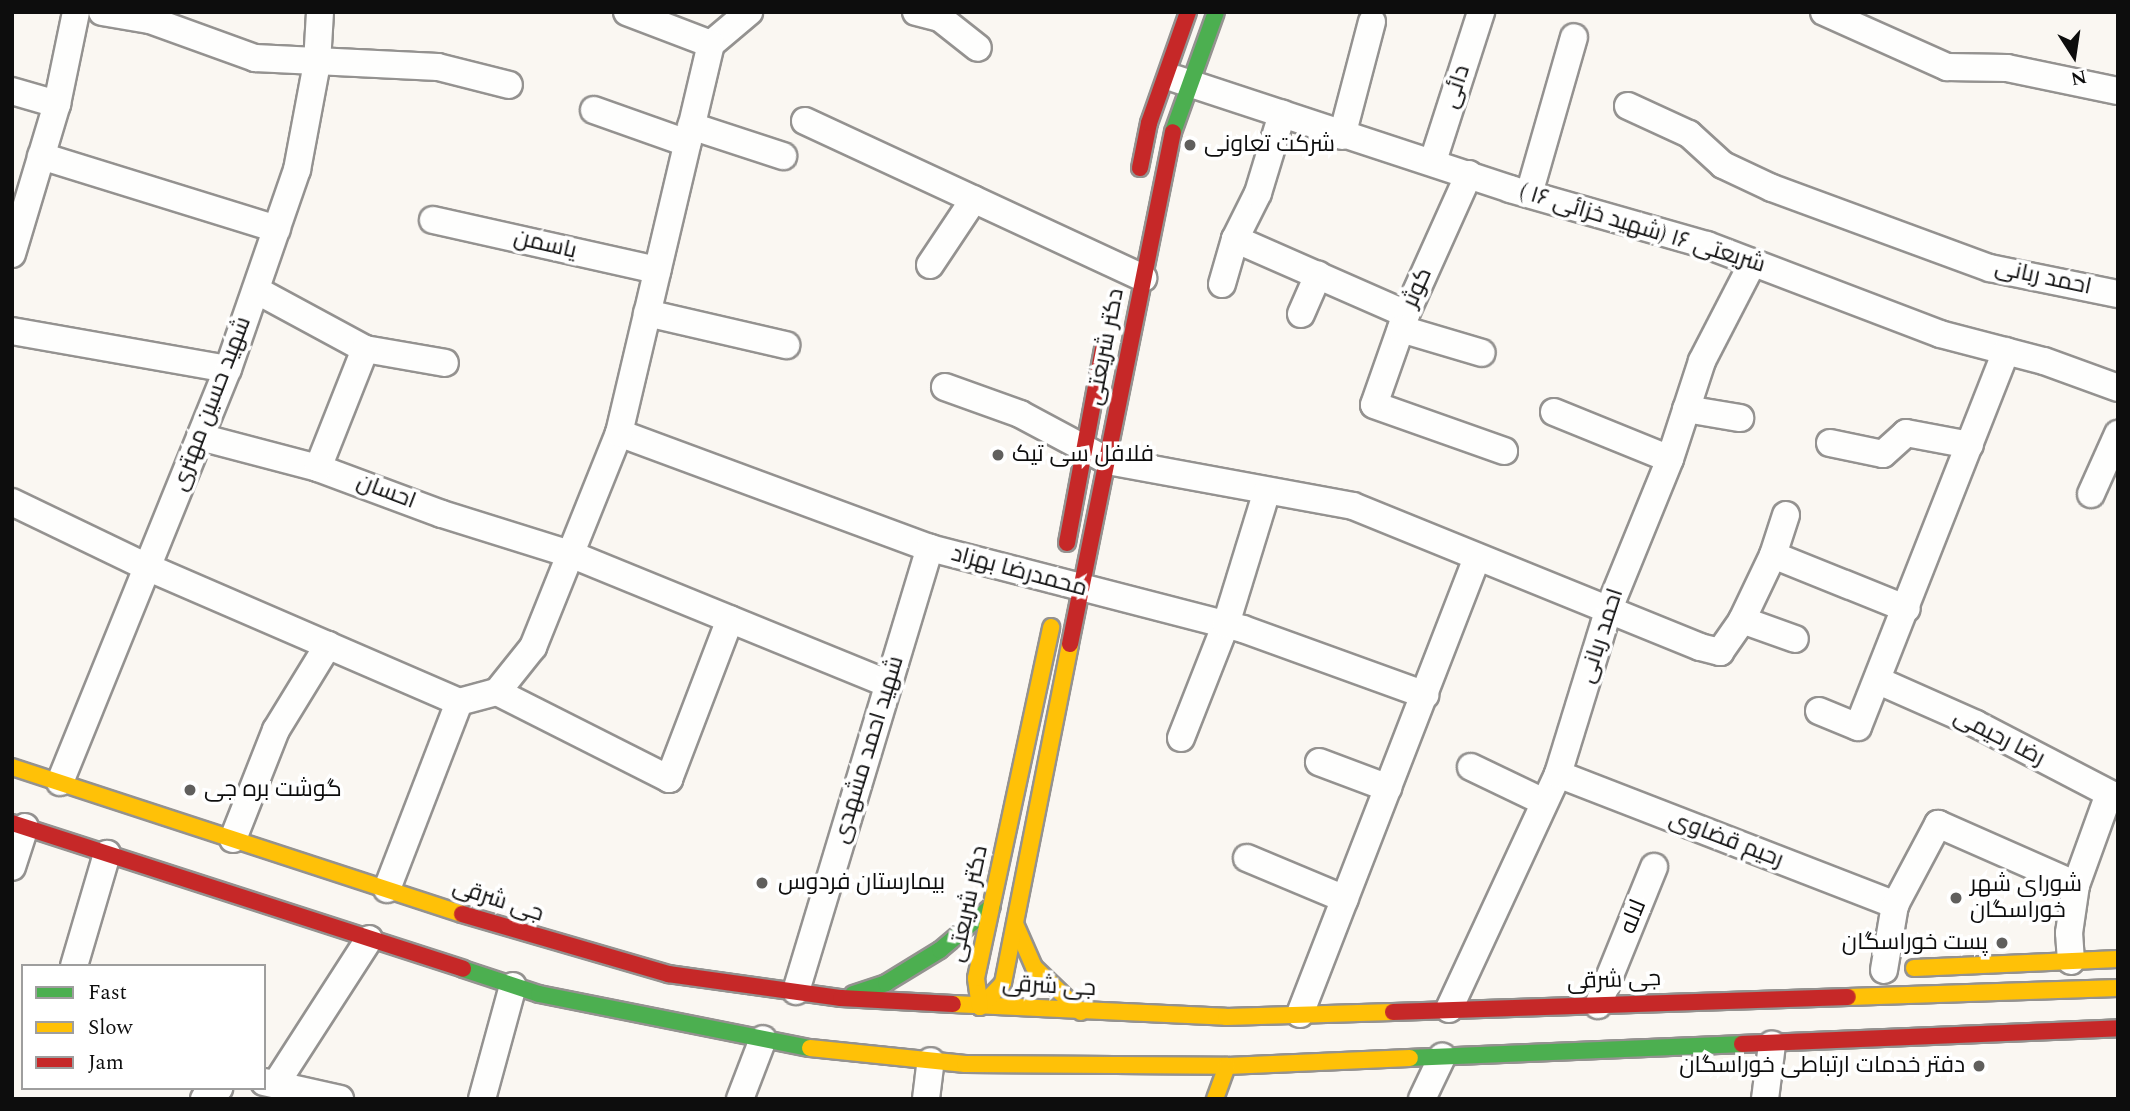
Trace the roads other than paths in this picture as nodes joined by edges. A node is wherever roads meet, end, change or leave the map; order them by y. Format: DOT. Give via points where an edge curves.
graph roads {
  1 [pos="76,12"];
  2 [pos="102,12"];
  3 [pos="320,12"];
  4 [pos="627,12"];
  5 [pos="749,12"];
  6 [pos="916,12"];
  7 [pos="1481,12"];
  8 [pos="1824,12"];
  9 [pos="1186,13"];
  10 [pos="1214,18"];
  11 [pos="1373,23"];
  12 [pos="1574,37"];
  13 [pos="711,44"];
  14 [pos="978,47"];
  15 [pos="317,63"];
  16 [pos="1165,75"];
  17 [pos="509,85"];
  18 [pos="1191,85"];
  19 [pos="12,90"];
  20 [pos="2118,91"];
  21 [pos="57,104"];
  22 [pos="1628,106"];
  23 [pos="594,110"];
  24 [pos="1282,114"];
  25 [pos="805,121"];
  26 [pos="689,134"];
  27 [pos="1342,136"];
  28 [pos="41,156"];
  29 [pos="783,156"];
  30 [pos="1433,161"];
  31 [pos="1469,174"];
  32 [pos="1136,186"];
  33 [pos="1529,194"];
  34 [pos="974,199"];
  35 [pos="433,220"];
  36 [pos="277,229"];
  37 [pos="1235,239"];
  38 [pos="12,254"];
  39 [pos="1754,262"];
  40 [pos="930,265"];
  41 [pos="1129,265"];
  42 [pos="657,270"];
  43 [pos="1318,275"];
  44 [pos="1222,284"];
  45 [pos="256,290"];
  46 [pos="1115,292"];
  47 [pos="2118,294"];
  48 [pos="647,313"];
  49 [pos="1301,314"];
  50 [pos="1404,322"];
  51 [pos="12,331"];
  52 [pos="1107,331"];
  53 [pos="786,345"];
  54 [pos="365,349"];
  55 [pos="2006,351"];
  56 [pos="1482,353"];
  57 [pos="445,363"];
  58 [pos="228,369"];
  59 [pos="945,387"];
  60 [pos="2118,388"];
  61 [pos="1686,409"];
  62 [pos="1554,412"];
  63 [pos="1740,418"];
  64 [pos="619,433"];
  65 [pos="2118,433"];
  66 [pos="200,437"];
  67 [pos="1830,443"];
  68 [pos="1970,445"];
  69 [pos="1083,448"];
  70 [pos="1504,451"];
  71 [pos="1670,459"];
  72 [pos="1108,461"];
  73 [pos="318,468"];
  74 [pos="1267,491"];
  75 [pos="2091,494"];
  76 [pos="12,502"];
  77 [pos="1786,515"];
  78 [pos="930,548"];
  79 [pos="570,554"];
  80 [pos="1773,555"];
  81 [pos="1477,557"];
  82 [pos="147,567"];
  83 [pos="1064,584"];
  84 [pos="1907,609"];
  85 [pos="1608,611"];
  86 [pos="730,619"];
  87 [pos="1742,620"];
  88 [pos="1226,624"];
  89 [pos="1795,639"];
  90 [pos="328,645"];
  91 [pos="1879,681"];
  92 [pos="888,684"];
  93 [pos="497,692"];
  94 [pos="1425,695"];
  95 [pos="459,702"];
  96 [pos="1819,711"];
  97 [pos="1181,738"];
  98 [pos="1319,762"];
  99 [pos="12,767"];
  100 [pos="1471,767"];
  101 [pos="1558,774"];
  102 [pos="60,782"];
  103 [pos="1388,788"];
  104 [pos="2113,796"];
  105 [pos="1544,802"];
  106 [pos="19,825"];
  107 [pos="233,839"];
  108 [pos="107,854"];
  109 [pos="1247,858"];
  110 [pos="12,867"];
  111 [pos="1654,867"];
  112 [pos="2076,885"];
  113 [pos="387,889"];
  114 [pos="1345,899"];
  115 [pos="1895,905"];
  116 [pos="992,906"];
  117 [pos="1016,926"];
  118 [pos="369,939"];
  119 [pos="2118,959"];
  120 [pos="2071,961"];
  121 [pos="64,964"];
  122 [pos="1872,970"];
  123 [pos="1824,981"];
  124 [pos="513,986"];
  125 [pos="2118,988"];
  126 [pos="796,991"];
  127 [pos="841,998"];
  128 [pos="1774,999"];
  129 [pos="1598,1005"];
  130 [pos="980,1007"];
  131 [pos="1449,1009"];
  132 [pos="1081,1012"];
  133 [pos="1300,1014"];
  134 [pos="2118,1028"];
  135 [pos="763,1039"];
  136 [pos="1772,1044"];
  137 [pos="1443,1057"];
  138 [pos="1821,1060"];
  139 [pos="931,1061"];
  140 [pos="964,1064"];
  141 [pos="1227,1066"];
  142 [pos="271,1082"];
  143 [pos="340,1099"];
  144 [pos="482,1099"];
  145 [pos="740,1099"];
  146 [pos="926,1099"];
  147 [pos="1215,1099"];
  148 [pos="1422,1099"];
  149 [pos="1765,1099"];
  1 -- 21 [label="street"];
  2 -- 15 [label="street" via="150,20 211,46 255,58"];
  3 -- 15 [label="street, شهید حسین مهتری"];
  4 -- 13 [label="street"];
  5 -- 13 [label="street"];
  6 -- 14 [label="street" via="940,18"];
  7 -- 30 [label="street, دائی"];
  8 -- 20 [label="street" via="1947,66 2007,68"];
  9 -- 10 [label="street"];
  9 -- 16 [label="main road"];
  10 -- 18 [label="main road, دکتر شریعتی"];
  11 -- 27 [label="street"];
  12 -- 33 [label="street"];
  13 -- 26 [label="street"];
  15 -- 17 [label="street" via="438,67"];
  15 -- 36 [label="street, شهید حسین مهتری" via="298,170"];
  16 -- 18 [label="street, شریعتی ۱۶ (شهید خزائی ۱۶ )"];
  16 -- 32 [label="main road"];
  18 -- 24 [label="street, شریعتی ۱۶ (شهید خزائی ۱۶ )"];
  18 -- 41 [label="main road, دکتر شریعتی"];
  19 -- 21 [label="street"];
  21 -- 28 [label="street"];
  22 -- 47 [label="street, احمد ربانی" via="1689,134 1723,165 1772,188 1990,268"];
  23 -- 26 [label="street"];
  24 -- 27 [label="street, شریعتی ۱۶ (شهید خزائی ۱۶ )"];
  24 -- 37 [label="street" via="1258,193"];
  25 -- 34 [label="street"];
  26 -- 29 [label="street"];
  26 -- 42 [label="street"];
  27 -- 30 [label="street, شریعتی ۱۶ (شهید خزائی ۱۶ )"];
  28 -- 36 [label="street"];
  28 -- 38 [label="street"];
  30 -- 31 [label="street, شریعتی ۱۶ (شهید خزائی ۱۶ )"];
  31 -- 33 [label="street, شریعتی ۱۶ (شهید خزائی ۱۶ )"];
  31 -- 50 [label="street, کوثر"];
  33 -- 39 [label="street, شریعتی ۱۶ (شهید خزائی ۱۶ )"];
  34 -- 40 [label="street"];
  34 -- 41 [label="street"];
  35 -- 42 [label="street, یاسمن"];
  36 -- 45 [label="street, شهید حسین مهتری"];
  37 -- 43 [label="street"];
  37 -- 44 [label="street"];
  39 -- 55 [label="street, شریعتی ۱۶ (شهید خزائی ۱۶ )" via="1940,334"];
  39 -- 61 [label="street, احمد ربانی" via="1702,360"];
  41 -- 46 [label="main road, دکتر شریعتی"];
  41 -- 72 [label="main road, دکتر شریعتی"];
  42 -- 48 [label="street"];
  43 -- 49 [label="street"];
  43 -- 50 [label="street"];
  45 -- 54 [label="street"];
  45 -- 58 [label="street, شهید حسین مهتری"];
  48 -- 53 [label="street"];
  48 -- 64 [label="street"];
  50 -- 56 [label="street"];
  50 -- 70 [label="street, کوثر" via="1374,405"];
  51 -- 58 [label="street"];
  52 -- 69 [label="main road, دکتر شریعتی"];
  54 -- 57 [label="street"];
  54 -- 73 [label="street"];
  55 -- 60 [label="street, شریعتی ۱۶ (شهید خزائی ۱۶ )"];
  55 -- 68 [label="street"];
  58 -- 66 [label="street, شهید حسین مهتری"];
  59 -- 69 [label="street" via="1020,414"];
  61 -- 63 [label="street"];
  61 -- 71 [label="street, احمد ربانی"];
  62 -- 71 [label="street"];
  64 -- 78 [label="street, محمدرضا بهزاد"];
  64 -- 79 [label="street"];
  65 -- 75 [label="street"];
  66 -- 73 [label="street, احسان"];
  66 -- 82 [label="street, شهید حسین مهتری"];
  67 -- 68 [label="street" via="1883,454 1906,433"];
  68 -- 84 [label="street"];
  69 -- 72 [label="street"];
  69 -- 83 [label="main road, دکتر شریعتی"];
  71 -- 85 [label="street, احمد ربانی"];
  72 -- 74 [label="street"];
  72 -- 83 [label="main road, دکتر شریعتی"];
  73 -- 79 [label="street, احسان"];
  74 -- 81 [label="street" via="1353,506"];
  74 -- 88 [label="street"];
  76 -- 82 [label="street"];
  77 -- 80 [label="street"];
  78 -- 83 [label="street, محمدرضا بهزاد"];
  78 -- 92 [label="street, شهید احمد مشهدی"];
  79 -- 86 [label="street, احسان"];
  79 -- 93 [label="street" via="533,647"];
  80 -- 84 [label="street"];
  80 -- 87 [label="street"];
  81 -- 85 [label="street"];
  81 -- 94 [label="street"];
  82 -- 90 [label="street"];
  82 -- 102 [label="street, شهید حسین مهتری"];
  83 -- 88 [label="street, محمدرضا بهزاد"];
  83 -- 116 [label="main road, دکتر شریعتی"];
  83 -- 117 [label="main road, دکتر شریعتی"];
  84 -- 91 [label="street"];
  85 -- 87 [label="street" via="1720,652"];
  85 -- 101 [label="street, احمد ربانی"];
  86 -- 92 [label="street, احسان"];
  86 -- 93 [label="street" via="669,779"];
  87 -- 89 [label="street"];
  88 -- 94 [label="street, محمدرضا بهزاد"];
  88 -- 97 [label="street"];
  90 -- 95 [label="street"];
  90 -- 107 [label="street" via="276,730"];
  91 -- 96 [label="street" via="1858,727"];
  91 -- 104 [label="street, رضا رحیمی" via="1976,724"];
  92 -- 126 [label="street, شهید احمد مشهدی"];
  93 -- 95 [label="street"];
  94 -- 103 [label="street"];
  95 -- 113 [label="street"];
  98 -- 103 [label="street"];
  99 -- 102 [label="main road, جی شرقی"];
  100 -- 105 [label="street"];
  101 -- 105 [label="street, احمد ربانی"];
  101 -- 115 [label="street, رحیم قضاوی"];
  102 -- 107 [label="main road, جی شرقی"];
  103 -- 114 [label="street"];
  104 -- 112 [label="street"];
  105 -- 131 [label="street, احمد ربانی"];
  106 -- 108 [label="main road"];
  106 -- 110 [label="street"];
  107 -- 113 [label="main road, جی شرقی"];
  108 -- 118 [label="main road"];
  108 -- 121 [label="street"];
  109 -- 114 [label="street"];
  111 -- 129 [label="street, لاله"];
  112 -- 115 [label="street" via="1938,824"];
  112 -- 120 [label="street" via="2069,933"];
  113 -- 126 [label="main road, جی شرقی" via="556,944 668,974"];
  114 -- 133 [label="street"];
  115 -- 122 [label="street"];
  116 -- 127 [label="main road" via="929,957 886,983"];
  116 -- 130 [label="main road, دکتر شریعتی" via="976,978"];
  117 -- 130 [label="main road, دکتر شریعتی" via="1003,983"];
  117 -- 132 [label="main road" via="1034,967"];
  118 -- 124 [label="main road"];
  118 -- 142 [label="street"];
  119 -- 120 [label="main road"];
  120 -- 122 [label="main road"];
  123 -- 128 [label="main road"];
  124 -- 135 [label="main road" via="659,1021"];
  124 -- 144 [label="street"];
  125 -- 128 [label="main road, جی شرقی"];
  126 -- 127 [label="main road, جی شرقی"];
  127 -- 130 [label="main road, جی شرقی"];
  128 -- 129 [label="main road, جی شرقی"];
  129 -- 131 [label="main road, جی شرقی"];
  130 -- 132 [label="main road, جی شرقی"];
  130 -- 140 [label="main road"];
  131 -- 133 [label="main road, جی شرقی"];
  132 -- 133 [label="main road, جی شرقی"];
  134 -- 136 [label="main road"];
  135 -- 139 [label="main road"];
  135 -- 145 [label="street"];
  136 -- 137 [label="main road"];
  136 -- 138 [label="main road"];
  136 -- 149 [label="street"];
  137 -- 141 [label="main road"];
  137 -- 148 [label="street"];
  139 -- 140 [label="main road"];
  139 -- 146 [label="street"];
  140 -- 141 [label="main road"];
  141 -- 147 [label="main road"];
  142 -- 143 [label="street"];
}
